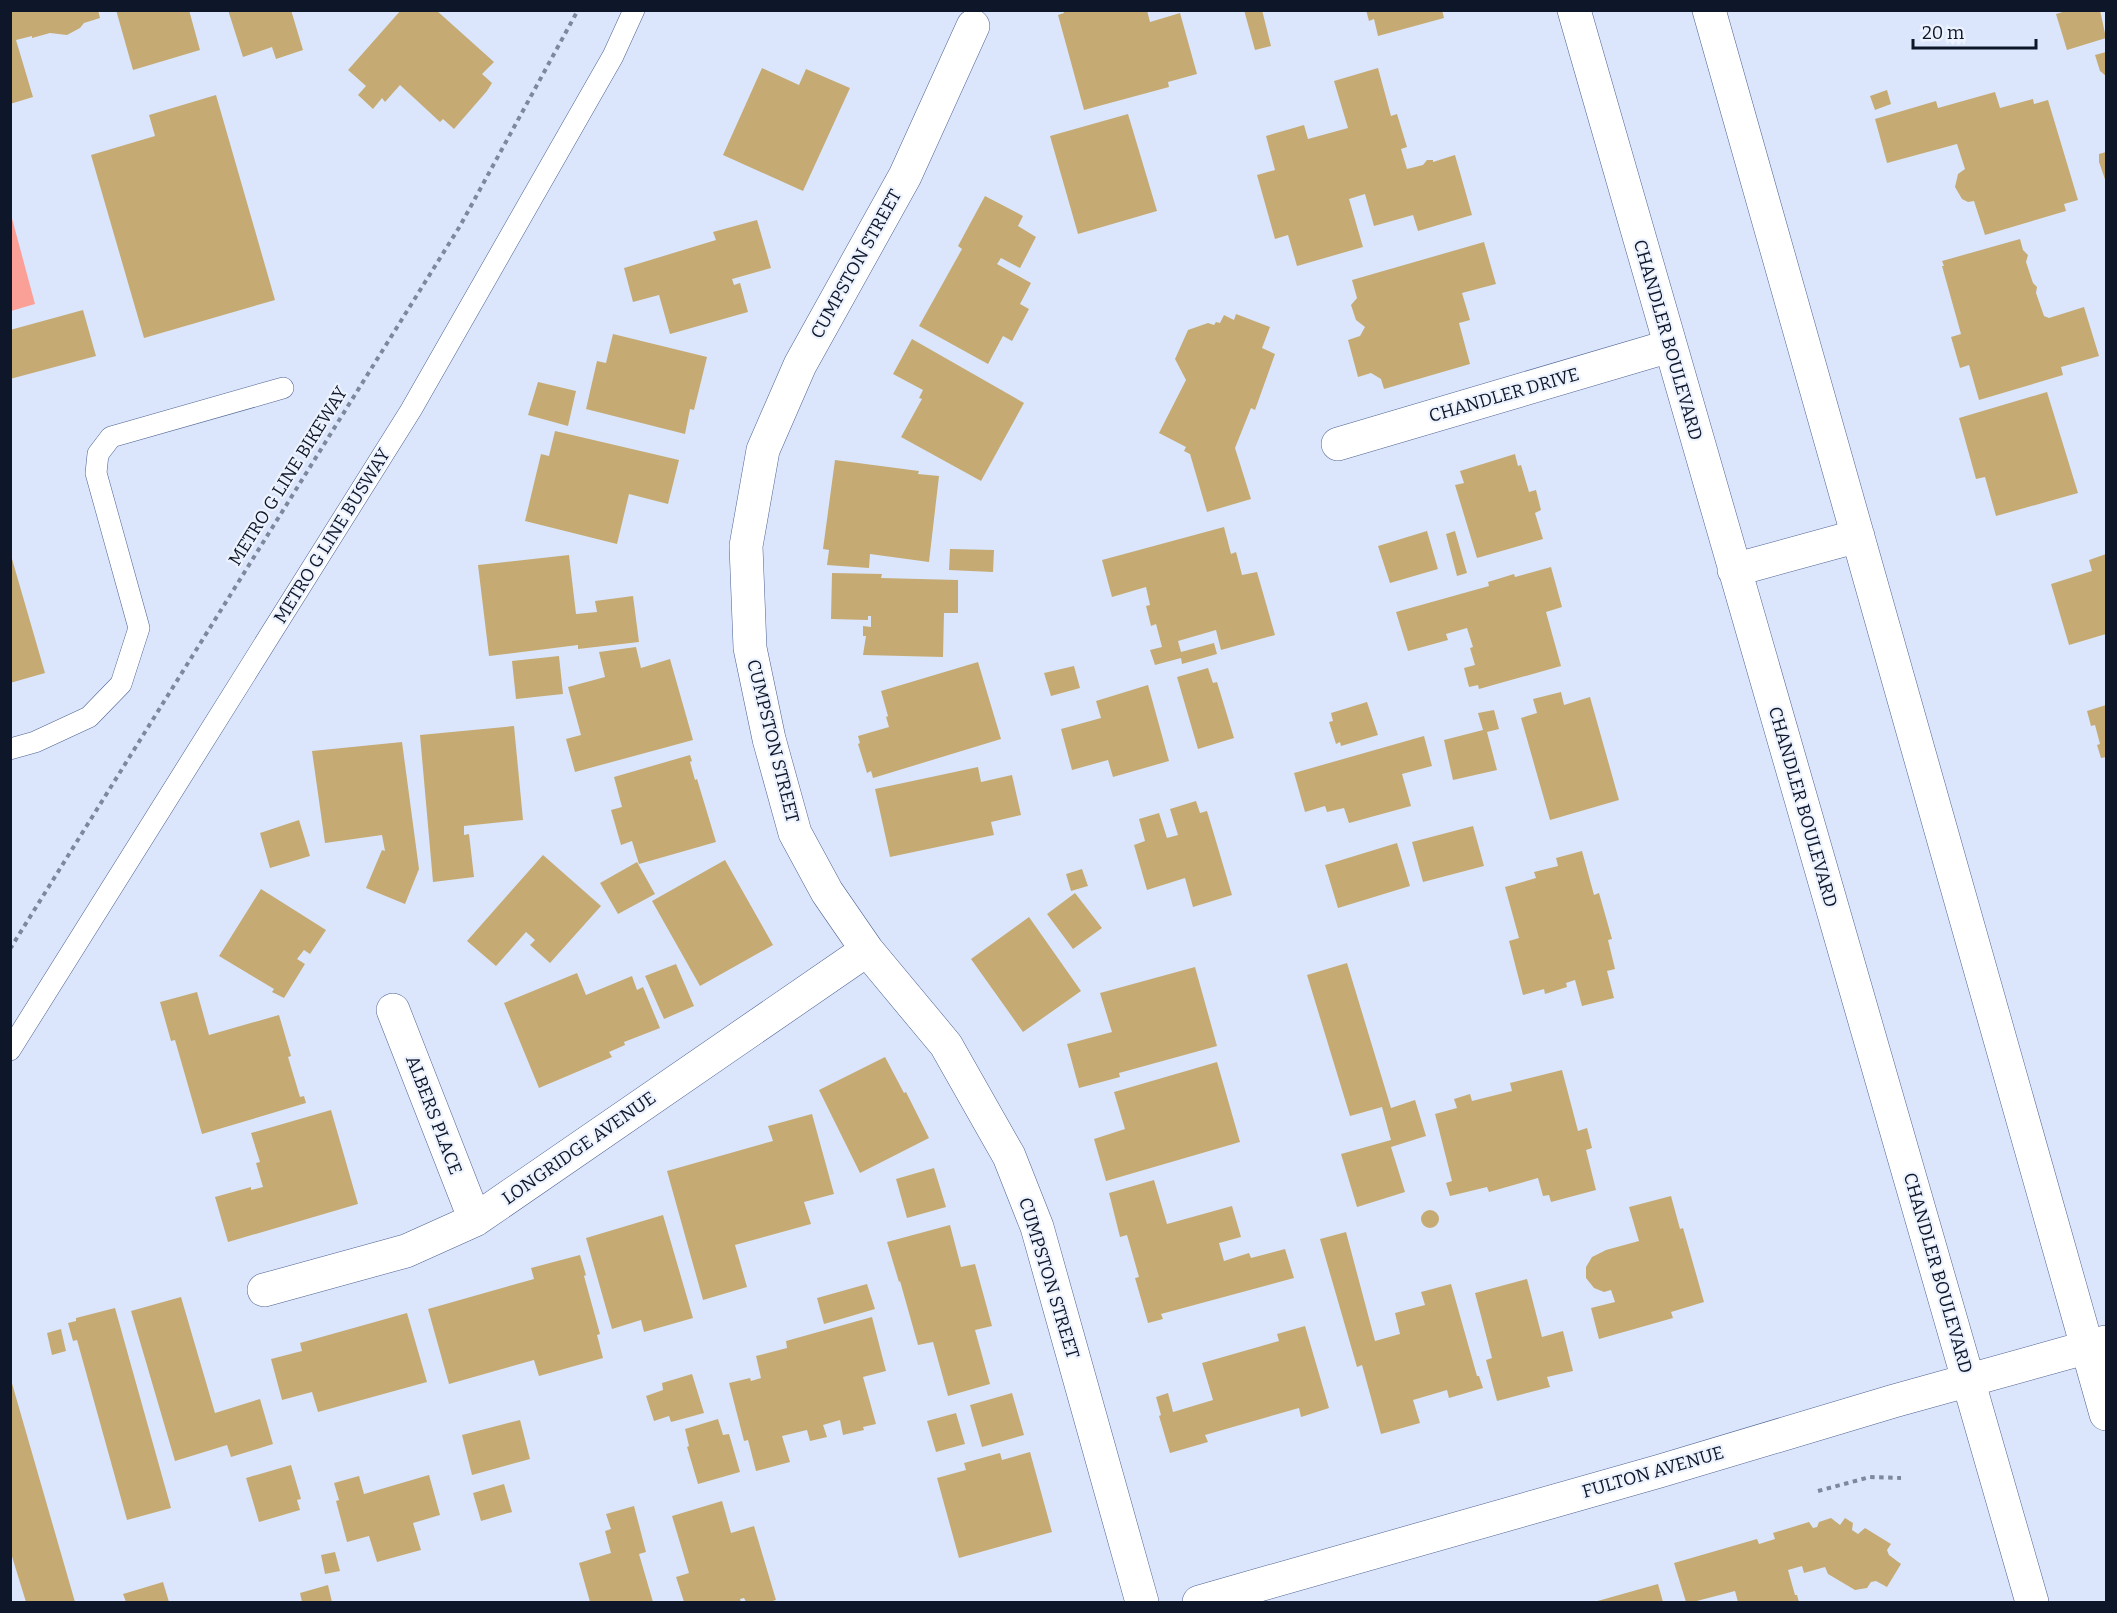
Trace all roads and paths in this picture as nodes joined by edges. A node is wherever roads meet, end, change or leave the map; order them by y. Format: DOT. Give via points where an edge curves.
graph roads {
  1 [pos="578,10"];
  2 [pos="634,10"];
  3 [pos="1575,10"];
  4 [pos="1709,10"];
  5 [pos="973,26"];
  6 [pos="1670,346"];
  7 [pos="283,388"];
  8 [pos="1338,444"];
  9 [pos="1858,536"];
  10 [pos="1734,570"];
  11 [pos="10,749"];
  12 [pos="10,950"];
  13 [pos="867,950"];
  14 [pos="393,1010"];
  15 [pos="10,1050"];
  16 [pos="476,1220"];
  17 [pos="264,1290"];
  18 [pos="2096,1345"];
  19 [pos="1969,1380"];
  20 [pos="2106,1414"];
  21 [pos="1901,1478"];
  22 [pos="1818,1491"];
  23 [pos="1142,1602"];
  24 [pos="1199,1602"];
  25 [pos="2032,1602"];
  1 -- 12 [label="path, METRO G LINE BIKEWAY" via="460,226"];
  2 -- 15 [label="lane, METRO G LINE BUSWAY" via="614,56 411,410"];
  3 -- 6 [label="street, CHANDLER BOULEVARD"];
  4 -- 9 [label="street"];
  5 -- 13 [label="street, CUMPSTON STREET" via="905,176 801,365 763,450 746,546 750,648 769,739 795,833 827,892"];
  6 -- 8 [label="street, CHANDLER DRIVE"];
  6 -- 10 [label="street, CHANDLER BOULEVARD"];
  7 -- 11 [label="lane" via="111,438 98,454 96,473 139,628 121,684 89,717"];
  9 -- 10 [label="street"];
  9 -- 18 [label="street"];
  10 -- 19 [label="street, CHANDLER BOULEVARD"];
  13 -- 16 [label="street, LONGRIDGE AVENUE"];
  13 -- 23 [label="street, CUMPSTON STREET" via="946,1045 1009,1156 1037,1227"];
  14 -- 16 [label="street, ALBERS PLACE"];
  16 -- 17 [label="street, LONGRIDGE AVENUE" via="406,1251"];
  18 -- 19 [label="street, FULTON AVENUE"];
  18 -- 20 [label="street"];
  19 -- 24 [label="street, FULTON AVENUE"];
  19 -- 25 [label="street, CHANDLER BOULEVARD"];
  21 -- 22 [label="path" via="1870,1477"];
}
